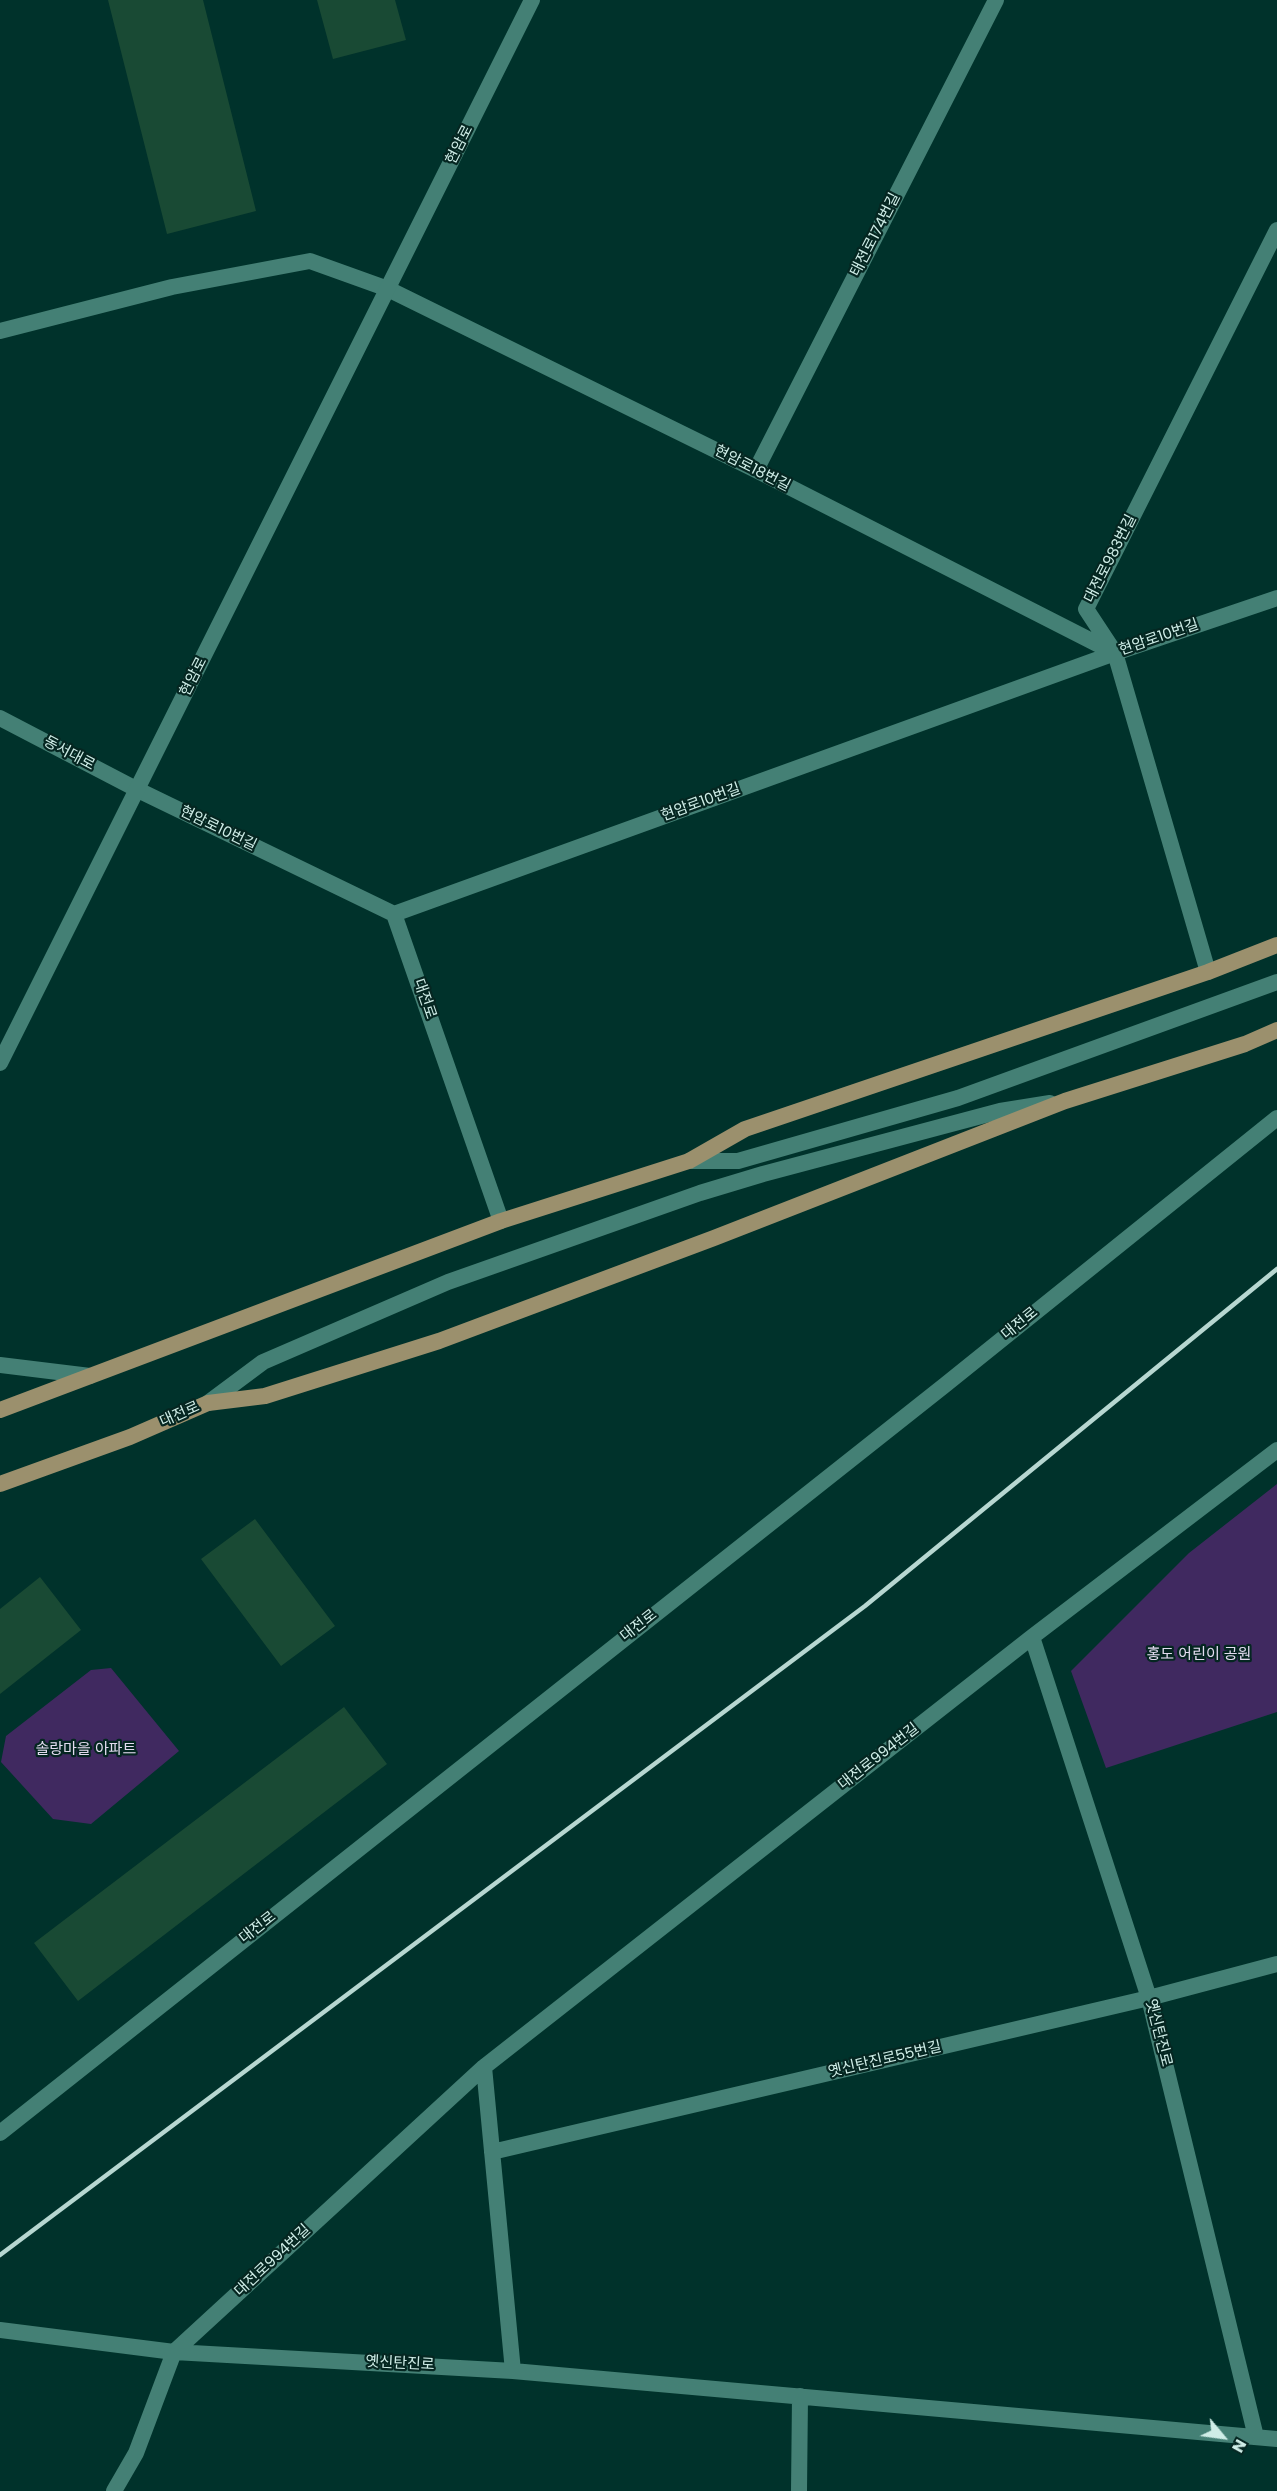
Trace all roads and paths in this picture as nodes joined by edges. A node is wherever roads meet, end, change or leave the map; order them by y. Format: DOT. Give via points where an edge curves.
graph roads {
  1 [pos="532,0"];
  2 [pos="996,0"];
  3 [pos="1277,230"];
  4 [pos="388,289"];
  5 [pos="0,331"];
  6 [pos="756,470"];
  7 [pos="1277,598"];
  8 [pos="1115,653"];
  9 [pos="0,718"];
  10 [pos="138,790"];
  11 [pos="394,914"];
  12 [pos="1277,945"];
  13 [pos="1208,972"];
  14 [pos="1277,982"];
  15 [pos="1277,1030"];
  16 [pos="0,1064"];
  17 [pos="1065,1101"];
  18 [pos="1277,1118"];
  19 [pos="689,1161"];
  20 [pos="501,1221"];
  21 [pos="0,1365"];
  22 [pos="90,1376"];
  23 [pos="207,1403"];
  24 [pos="0,1410"];
  25 [pos="1277,1450"];
  26 [pos="0,1484"];
  27 [pos="1032,1637"];
  28 [pos="1277,1964"];
  29 [pos="1149,1998"];
  30 [pos="484,2067"];
  31 [pos="0,2133"];
  32 [pos="492,2152"];
  33 [pos="0,2330"];
  34 [pos="174,2352"];
  35 [pos="513,2371"];
  36 [pos="800,2396"];
  37 [pos="1256,2437"];
  38 [pos="1277,2439"];
  39 [pos="114,2491"];
  40 [pos="799,2491"];
  1 -- 4 [label="street, 현암로"];
  2 -- 6 [label="street, 태전로174번길"];
  3 -- 8 [label="street, 대전로983번길" via="1086,609"];
  4 -- 5 [label="street" via="310,261 172,287"];
  4 -- 6 [label="street, 현암로18번길"];
  4 -- 10 [label="street, 현암로"];
  6 -- 8 [label="street, 현암로18번길"];
  7 -- 8 [label="street, 현암로10번길"];
  8 -- 11 [label="street, 현암로10번길"];
  8 -- 13 [label="street, 대전로983번길"];
  9 -- 10 [label="street, 동서대로"];
  10 -- 11 [label="street, 현암로10번길"];
  10 -- 16 [label="street, 현암로"];
  11 -- 20 [label="street, 대전로"];
  12 -- 13 [label="main road"];
  13 -- 19 [label="main road" via="744,1129"];
  14 -- 19 [label="street" via="958,1098 738,1161"];
  15 -- 17 [label="main road, 대전로" via="1245,1044"];
  17 -- 23 [label="main road, 대전로" via="439,1341 265,1396"];
  17 -- 23 [label="street" via="1000,1111 762,1174 570,1238 448,1282 264,1362"];
  18 -- 31 [label="street, 대전로"];
  19 -- 20 [label="main road"];
  20 -- 22 [label="main road"];
  21 -- 22 [label="street"];
  22 -- 24 [label="main road"];
  23 -- 26 [label="main road, 대전로" via="130,1437"];
  25 -- 27 [label="street, 대전로994번길"];
  27 -- 29 [label="street, 옛신탄진로"];
  27 -- 30 [label="street, 대전로994번길"];
  28 -- 29 [label="street, 옛신탄진로55번길"];
  29 -- 32 [label="street, 옛신탄진로55번길"];
  29 -- 37 [label="street, 옛신탄진로"];
  30 -- 32 [label="street"];
  30 -- 34 [label="street, 대전로994번길"];
  32 -- 35 [label="street"];
  33 -- 34 [label="street, 옛신탄진로"];
  34 -- 35 [label="street, 옛신탄진로"];
  34 -- 39 [label="street, 대전로994번길" via="136,2453"];
  35 -- 36 [label="street, 옛신탄진로"];
  36 -- 37 [label="street, 옛신탄진로"];
  36 -- 40 [label="street"];
  37 -- 38 [label="street, 옛신탄진로"];
}
